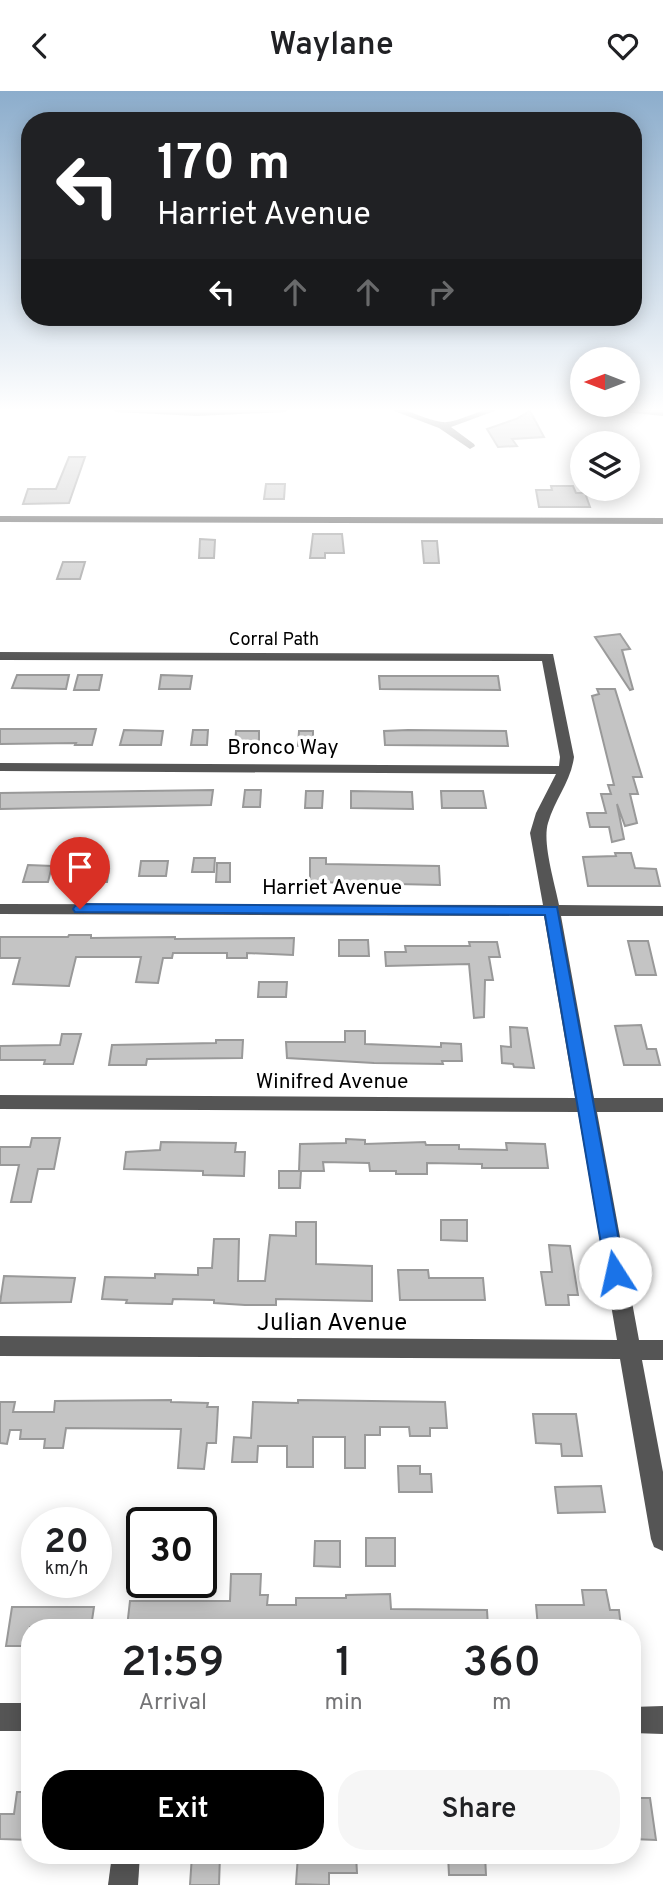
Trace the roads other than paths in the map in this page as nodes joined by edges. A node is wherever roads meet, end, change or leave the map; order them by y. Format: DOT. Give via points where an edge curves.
graph roads {
  1 [pos="0,519"];
  2 [pos="663,521"];
  3 [pos="0,656"];
  4 [pos="0,767"];
  5 [pos="566,771"];
  6 [pos="0,909"];
  7 [pos="552,911"];
  8 [pos="663,911"];
  9 [pos="0,1102"];
  10 [pos="586,1105"];
  11 [pos="663,1105"];
  12 [pos="0,1346"];
  13 [pos="629,1350"];
  14 [pos="663,1350"];
  15 [pos="663,1539"];
  16 [pos="0,1717"];
  17 [pos="21,1717"];
  18 [pos="641,1720"];
  19 [pos="663,1720"];
  20 [pos="125,1864"];
  21 [pos="123,1885"];
  1 -- 2 [label="street"];
  3 -- 5 [label="street, Corral Path" via="548,657"];
  4 -- 5 [label="street, Bronco Way"];
  5 -- 7 [label="street" via="547,803 538,833"];
  6 -- 7 [label="street, Harriet Avenue"];
  7 -- 8 [label="street, Harriet Avenue"];
  7 -- 10 [label="street"];
  9 -- 10 [label="street, Winifred Avenue"];
  10 -- 11 [label="street, Winifred Avenue"];
  10 -- 13 [label="street"];
  12 -- 13 [label="street, Julian Avenue"];
  13 -- 14 [label="street, Julian Avenue"];
  13 -- 15 [label="street"];
  16 -- 17 [label="street"];
  18 -- 19 [label="street"];
  20 -- 21 [label="street"];
}
